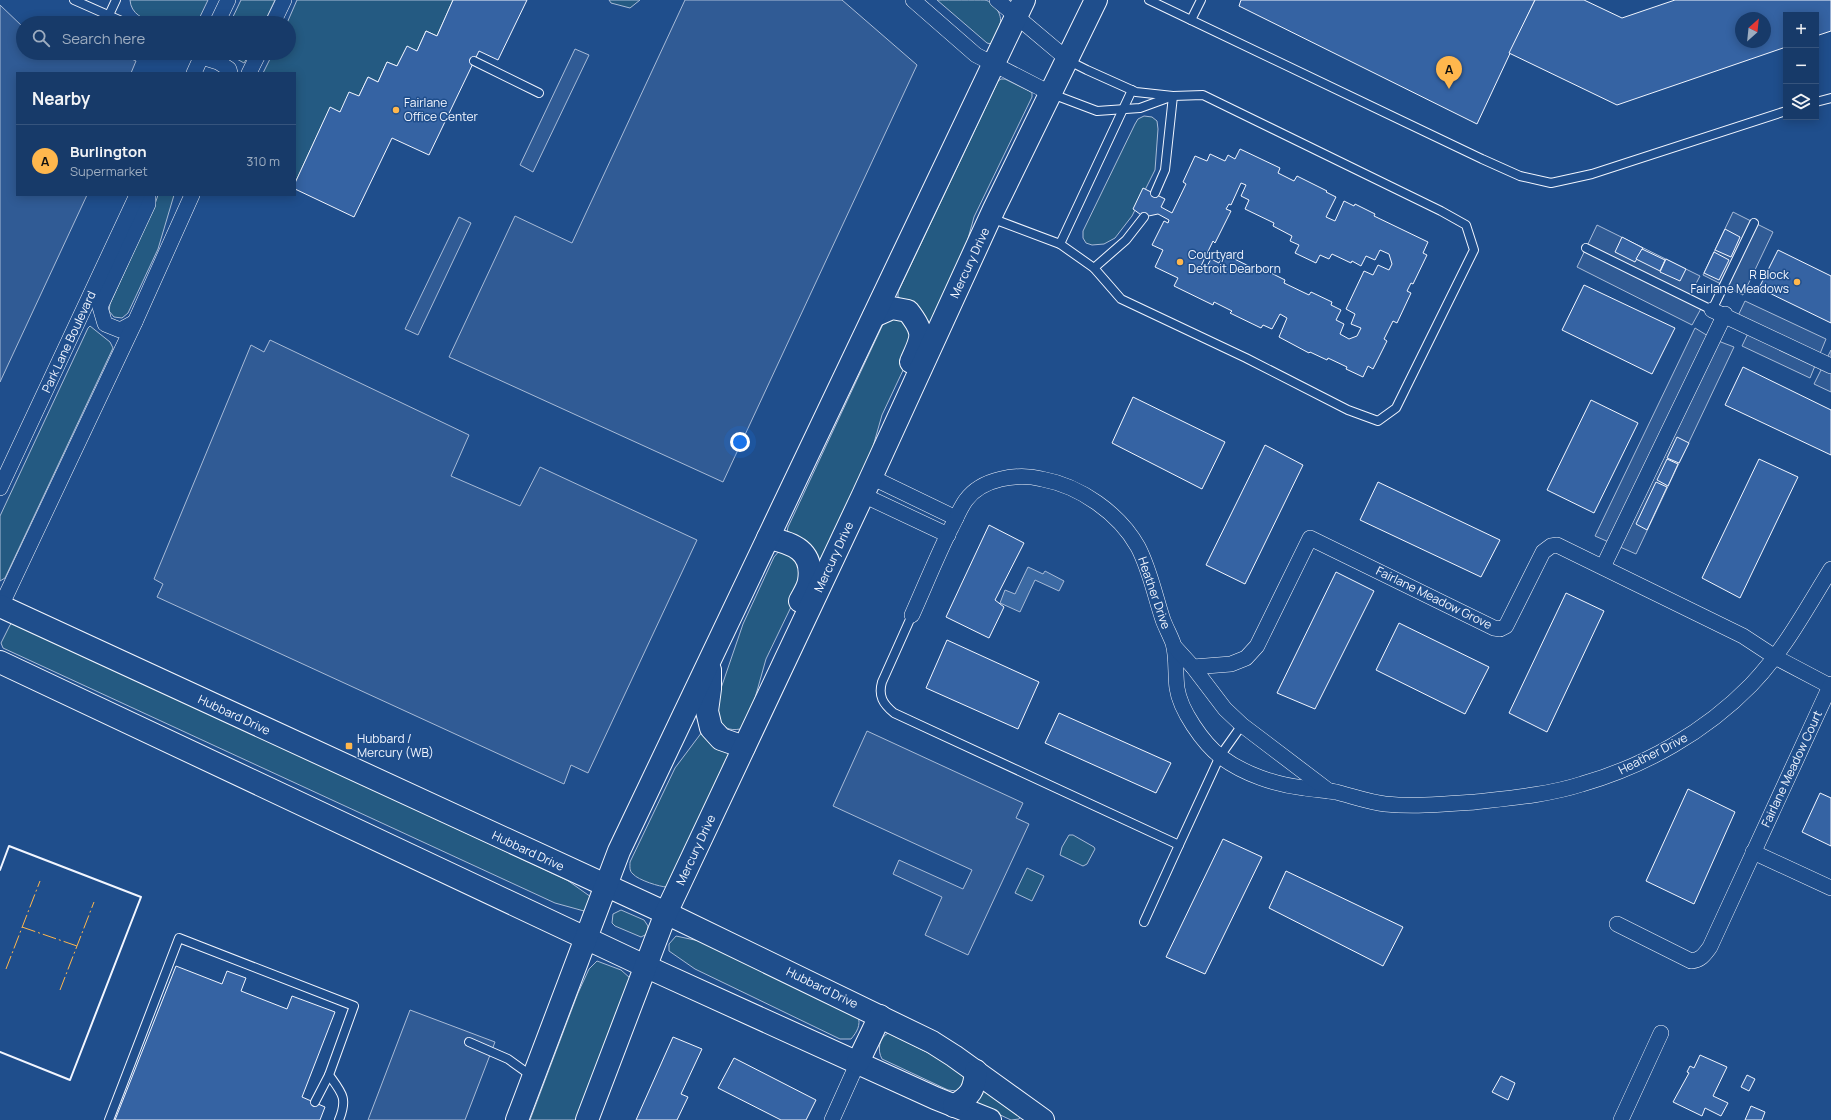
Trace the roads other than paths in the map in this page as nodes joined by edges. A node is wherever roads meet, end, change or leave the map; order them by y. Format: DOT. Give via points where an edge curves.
graph roads {
  1 [pos="74,0"];
  2 [pos="116,0"];
  3 [pos="228,0"];
  4 [pos="284,0"];
  5 [pos="913,0"];
  6 [pos="997,0"];
  7 [pos="1096,0"];
  8 [pos="1149,0"];
  9 [pos="1201,0"];
  10 [pos="1020,8"];
  11 [pos="109,15"];
  12 [pos="220,16"];
  13 [pos="276,16"];
  14 [pos="1191,20"];
  15 [pos="197,60"];
  16 [pos="213,60"];
  17 [pos="256,60"];
  18 [pos="1067,60"];
  19 [pos="474,61"];
  20 [pos="993,65"];
  21 [pos="194,72"];
  22 [pos="230,72"];
  23 [pos="250,72"];
  24 [pos="1132,90"];
  25 [pos="539,93"];
  26 [pos="1050,94"];
  27 [pos="1173,96"];
  28 [pos="1831,98"];
  29 [pos="1819,101"];
  30 [pos="1124,109"];
  31 [pos="1783,112"];
  32 [pos="1155,193"];
  33 [pos="137,196"];
  34 [pos="148,196"];
  35 [pos="181,196"];
  36 [pos="192,196"];
  37 [pos="1144,217"];
  38 [pos="990,218"];
  39 [pos="1754,223"];
  40 [pos="171,240"];
  41 [pos="1060,244"];
  42 [pos="1586,248"];
  43 [pos="1094,268"];
  44 [pos="1719,312"];
  45 [pos="874,316"];
  46 [pos="135,322"];
  47 [pos="1831,366"];
  48 [pos="871,477"];
  49 [pos="0,488"];
  50 [pos="956,518"];
  51 [pos="948,535"];
  52 [pos="768,538"];
  53 [pos="1603,567"];
  54 [pos="1831,569"];
  55 [pos="0,607"];
  56 [pos="912,615"];
  57 [pos="1174,646"];
  58 [pos="1775,657"];
  59 [pos="710,661"];
  60 [pos="0,662"];
  61 [pos="1194,667"];
  62 [pos="1831,685"];
  63 [pos="756,722"];
  64 [pos="1242,725"];
  65 [pos="744,747"];
  66 [pos="1220,756"];
  67 [pos="1329,790"];
  68 [pos="1179,845"];
  69 [pos="1753,852"];
  70 [pos="606,885"];
  71 [pos="1831,888"];
  72 [pos="666,913"];
  73 [pos="1144,922"];
  74 [pos="1617,924"];
  75 [pos="587,939"];
  76 [pos="647,967"];
  77 [pos="880,1016"];
  78 [pos="1661,1033"];
  79 [pos="469,1042"];
  80 [pos="858,1062"];
  81 [pos="976,1071"];
  82 [pos="329,1075"];
  83 [pos="533,1078"];
  84 [pos="315,1102"];
  85 [pos="954,1106"];
  86 [pos="109,1120"];
  87 [pos="339,1120"];
  88 [pos="517,1120"];
  89 [pos="587,1120"];
  90 [pos="832,1120"];
  91 [pos="990,1120"];
  92 [pos="1043,1120"];
  93 [pos="1621,1120"];
  1 -- 11 [label="lane"];
  2 -- 11 [label="lane"];
  3 -- 12 [label="street"];
  4 -- 13 [label="street"];
  5 -- 20 [label="street" via="976,55"];
  6 -- 10 [label="street"];
  7 -- 18 [label="street, Mercury Drive"];
  8 -- 14 [label="lane"];
  9 -- 14 [label="lane"];
  10 -- 18 [label="street"];
  10 -- 20 [label="street"];
  14 -- 31 [label="lane" via="1482,160 1520,176 1551,183 1592,174"];
  15 -- 21 [label="street"];
  16 -- 22 [label="street"];
  17 -- 23 [label="street"];
  18 -- 24 [label="lane"];
  18 -- 26 [label="street, Mercury Drive"];
  19 -- 25 [label="lane"];
  20 -- 26 [label="street"];
  20 -- 45 [label="street"];
  24 -- 27 [label="lane"];
  24 -- 30 [label="lane"];
  26 -- 30 [label="lane" via="1097,111"];
  26 -- 38 [label="street, Mercury Drive"];
  27 -- 30 [label="lane" via="1140,108"];
  27 -- 32 [label="lane" via="1165,170"];
  27 -- 43 [label="lane" via="1203,95 1441,211 1466,225 1474,250 1396,408 1378,421 1348,410 1121,299"];
  28 -- 29 [label="lane"];
  30 -- 41 [label="lane"];
  33 -- 49 [label="street, Park Lane Boulevard"];
  34 -- 46 [label="street, Park Lane Boulevard" via="148,204 100,307 105,324 120,330"];
  35 -- 40 [label="street"];
  36 -- 40 [label="street"];
  37 -- 43 [label="lane" via="1126,240"];
  38 -- 41 [label="lane"];
  38 -- 48 [label="street, Mercury Drive"];
  39 -- 44 [label="lane"];
  40 -- 46 [label="street"];
  41 -- 43 [label="lane"];
  42 -- 44 [label="lane"];
  44 -- 47 [label="street"];
  44 -- 53 [label="street"];
  45 -- 48 [label="street" via="892,308 908,311 918,324 921,340 889,411"];
  45 -- 52 [label="street"];
  46 -- 55 [label="street"];
  48 -- 50 [label="street"];
  48 -- 51 [label="street"];
  48 -- 63 [label="street, Mercury Drive"];
  50 -- 51 [label="street, Heather Drive"];
  50 -- 57 [label="street, Heather Drive" via="967,498 988,483 1007,477 1027,476 1049,480 1065,485 1100,504 1122,525 1137,546 1148,569"];
  51 -- 56 [label="street, Heather Drive"];
  52 -- 59 [label="street"];
  52 -- 63 [label="street" via="800,548 809,562 809,582 772,663"];
  53 -- 58 [label="street, Fairlane Meadow Grove" via="1743,636"];
  53 -- 61 [label="street, Fairlane Meadow Grove" via="1557,544 1551,546 1543,552 1506,626 1500,629 1310,538 1257,646 1246,658 1231,664"];
  54 -- 58 [label="street, Heather Drive"];
  55 -- 70 [label="street, Hubbard Drive"];
  56 -- 68 [label="lane" via="879,692 886,707 894,713"];
  57 -- 61 [label="street, Heather Drive"];
  57 -- 66 [label="street, Heather Drive" via="1177,692 1190,720"];
  58 -- 62 [label="street, Fairlane Meadow Court"];
  58 -- 67 [label="street, Heather Drive" via="1736,699 1690,735 1653,757 1579,785 1535,794 1438,805 1385,804"];
  59 -- 65 [label="street" via="707,711 711,728 721,739"];
  59 -- 70 [label="street" via="619,851"];
  60 -- 75 [label="street"];
  61 -- 64 [label="street, Heather Drive" via="1225,709"];
  62 -- 69 [label="street, Fairlane Meadow Court"];
  63 -- 65 [label="street, Mercury Drive"];
  64 -- 66 [label="lane"];
  64 -- 67 [label="street, Heather Drive"];
  65 -- 72 [label="street, Mercury Drive"];
  66 -- 67 [label="street, Heather Drive" via="1248,772 1272,781 1301,788"];
  66 -- 68 [label="lane"];
  68 -- 73 [label="lane"];
  69 -- 71 [label="street"];
  69 -- 74 [label="street, Fairlane Meadow Court" via="1710,947 1699,960 1691,961"];
  70 -- 72 [label="street, Hubbard Drive"];
  70 -- 75 [label="street"];
  72 -- 76 [label="street, Mercury Drive"];
  72 -- 77 [label="street, Hubbard Drive"];
  75 -- 76 [label="street"];
  75 -- 83 [label="street"];
  76 -- 80 [label="street"];
  76 -- 89 [label="street, Mercury Drive"];
  77 -- 80 [label="street"];
  77 -- 81 [label="street, Hubbard Drive" via="932,1042"];
  78 -- 93 [label="street"];
  79 -- 83 [label="lane" via="508,1059"];
  80 -- 85 [label="street"];
  80 -- 90 [label="street"];
  81 -- 85 [label="street" via="973,1090"];
  81 -- 92 [label="street, Hubbard Drive"];
  82 -- 84 [label="lane"];
  82 -- 86 [label="lane" via="354,1006 179,938"];
  82 -- 87 [label="lane" via="343,1094 344,1110"];
  83 -- 88 [label="street"];
  85 -- 91 [label="street"];
}
